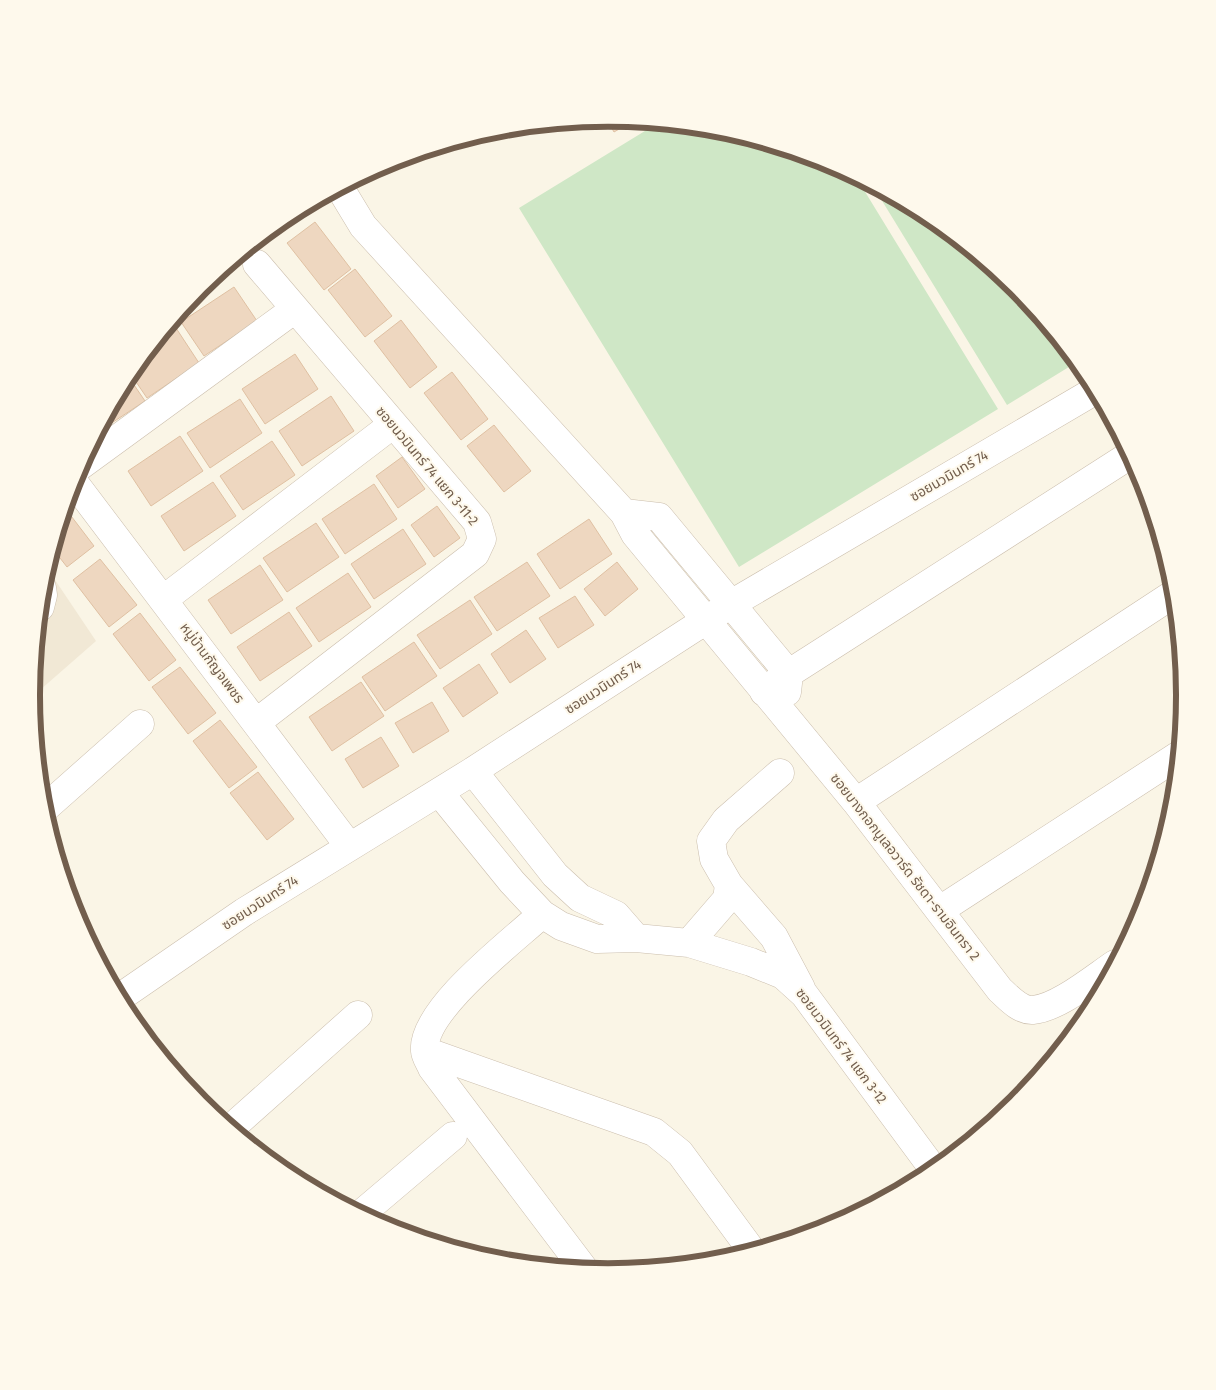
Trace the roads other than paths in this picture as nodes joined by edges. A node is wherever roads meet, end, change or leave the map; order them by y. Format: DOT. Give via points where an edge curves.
graph roads {
  1 [pos="343,193"];
  2 [pos="256,264"];
  3 [pos="295,310"];
  4 [pos="1089,394"];
  5 [pos="392,425"];
  6 [pos="93,456"];
  7 [pos="1124,458"];
  8 [pos="79,489"];
  9 [pos="624,513"];
  10 [pos="1167,598"];
  11 [pos="164,599"];
  12 [pos="731,604"];
  13 [pos="705,621"];
  14 [pos="788,674"];
  15 [pos="764,692"];
  16 [pos="785,714"];
  17 [pos="257,722"];
  18 [pos="140,724"];
  19 [pos="1172,760"];
  20 [pos="473,771"];
  21 [pos="780,773"];
  22 [pos="438,792"];
  23 [pos="856,802"];
  24 [pos="51,803"];
  25 [pos="349,846"];
  26 [pos="729,885"];
  27 [pos="940,910"];
  28 [pos="542,914"];
  29 [pos="636,938"];
  30 [pos="689,943"];
  31 [pos="1104,971"];
  32 [pos="125,994"];
  33 [pos="804,994"];
  34 [pos="358,1015"];
  35 [pos="425,1051"];
  36 [pos="235,1124"];
  37 [pos="453,1136"];
  38 [pos="929,1163"];
  39 [pos="367,1209"];
  40 [pos="748,1246"];
  41 [pos="579,1262"];
  1 -- 9 [label="street, ซอยบางกอกบูเลอวาร์ด รัชดา-รามอินทรา 2" via="363,226"];
  2 -- 3 [label="street, ซอยนวมินทร์ 74 แยก 3-11-2"];
  3 -- 5 [label="street, ซอยนวมินทร์ 74 แยก 3-11-2"];
  3 -- 6 [label="street"];
  4 -- 12 [label="street, ซอยนวมินทร์ 74"];
  5 -- 11 [label="street"];
  5 -- 17 [label="street, ซอยนวมินทร์ 74 แยก 3-11-2" via="477,522 482,539 474,554"];
  7 -- 14 [label="street"];
  8 -- 11 [label="street, หมู่บ้านกัญจเพชร"];
  9 -- 12 [label="street" via="659,517"];
  9 -- 13 [label="street, ซอยบางกอกบูเลอวาร์ด รัชดา-รามอินทรา 2" via="634,534"];
  10 -- 23 [label="street"];
  11 -- 17 [label="street, หมู่บ้านกัญจเพชร"];
  12 -- 13 [label="street, ซอยนวมินทร์ 74"];
  12 -- 14 [label="street"];
  13 -- 15 [label="street, ซอยบางกอกบูเลอวาร์ด รัชดา-รามอินทรา 2"];
  13 -- 20 [label="street, ซอยนวมินทร์ 74"];
  14 -- 15 [label="street"];
  14 -- 16 [label="street"];
  15 -- 16 [label="street, ซอยบางกอกบูเลอวาร์ด รัชดา-รามอินทรา 2"];
  16 -- 23 [label="street, ซอยบางกอกบูเลอวาร์ด รัชดา-รามอินทรา 2"];
  17 -- 25 [label="street, หมู่บ้านกัญจเพชร"];
  18 -- 24 [label="street"];
  19 -- 27 [label="street"];
  20 -- 22 [label="street, ซอยนวมินทร์ 74"];
  20 -- 29 [label="street" via="555,875 580,898 616,915"];
  21 -- 26 [label="street" via="726,820 711,842 714,859"];
  22 -- 25 [label="street, ซอยนวมินทร์ 74"];
  22 -- 28 [label="street, ซอยนวมินทร์ 74 แยก 3-12"];
  23 -- 27 [label="street, ซอยบางกอกบูเลอวาร์ด รัชดา-รามอินทรา 2"];
  25 -- 32 [label="street, ซอยนวมินทร์ 74" via="244,912"];
  26 -- 30 [label="street" via="727,899"];
  26 -- 33 [label="street" via="774,937"];
  27 -- 31 [label="street, ซอยบางกอกบูเลอวาร์ด รัชดา-รามอินทรา 2" via="1000,990 1017,1005 1032,1010 1056,1002"];
  28 -- 29 [label="street, ซอยนวมินทร์ 74 แยก 3-12" via="561,926 597,939"];
  28 -- 35 [label="street" via="449,999 427,1034"];
  29 -- 30 [label="street, ซอยนวมินทร์ 74 แยก 3-12"];
  30 -- 33 [label="street, ซอยนวมินทร์ 74 แยก 3-12" via="783,975"];
  33 -- 38 [label="street, ซอยนวมินทร์ 74 แยก 3-12"];
  34 -- 36 [label="street"];
  35 -- 40 [label="street" via="654,1132 680,1153"];
  35 -- 41 [label="street" via="432,1068"];
  37 -- 39 [label="street"];
}
